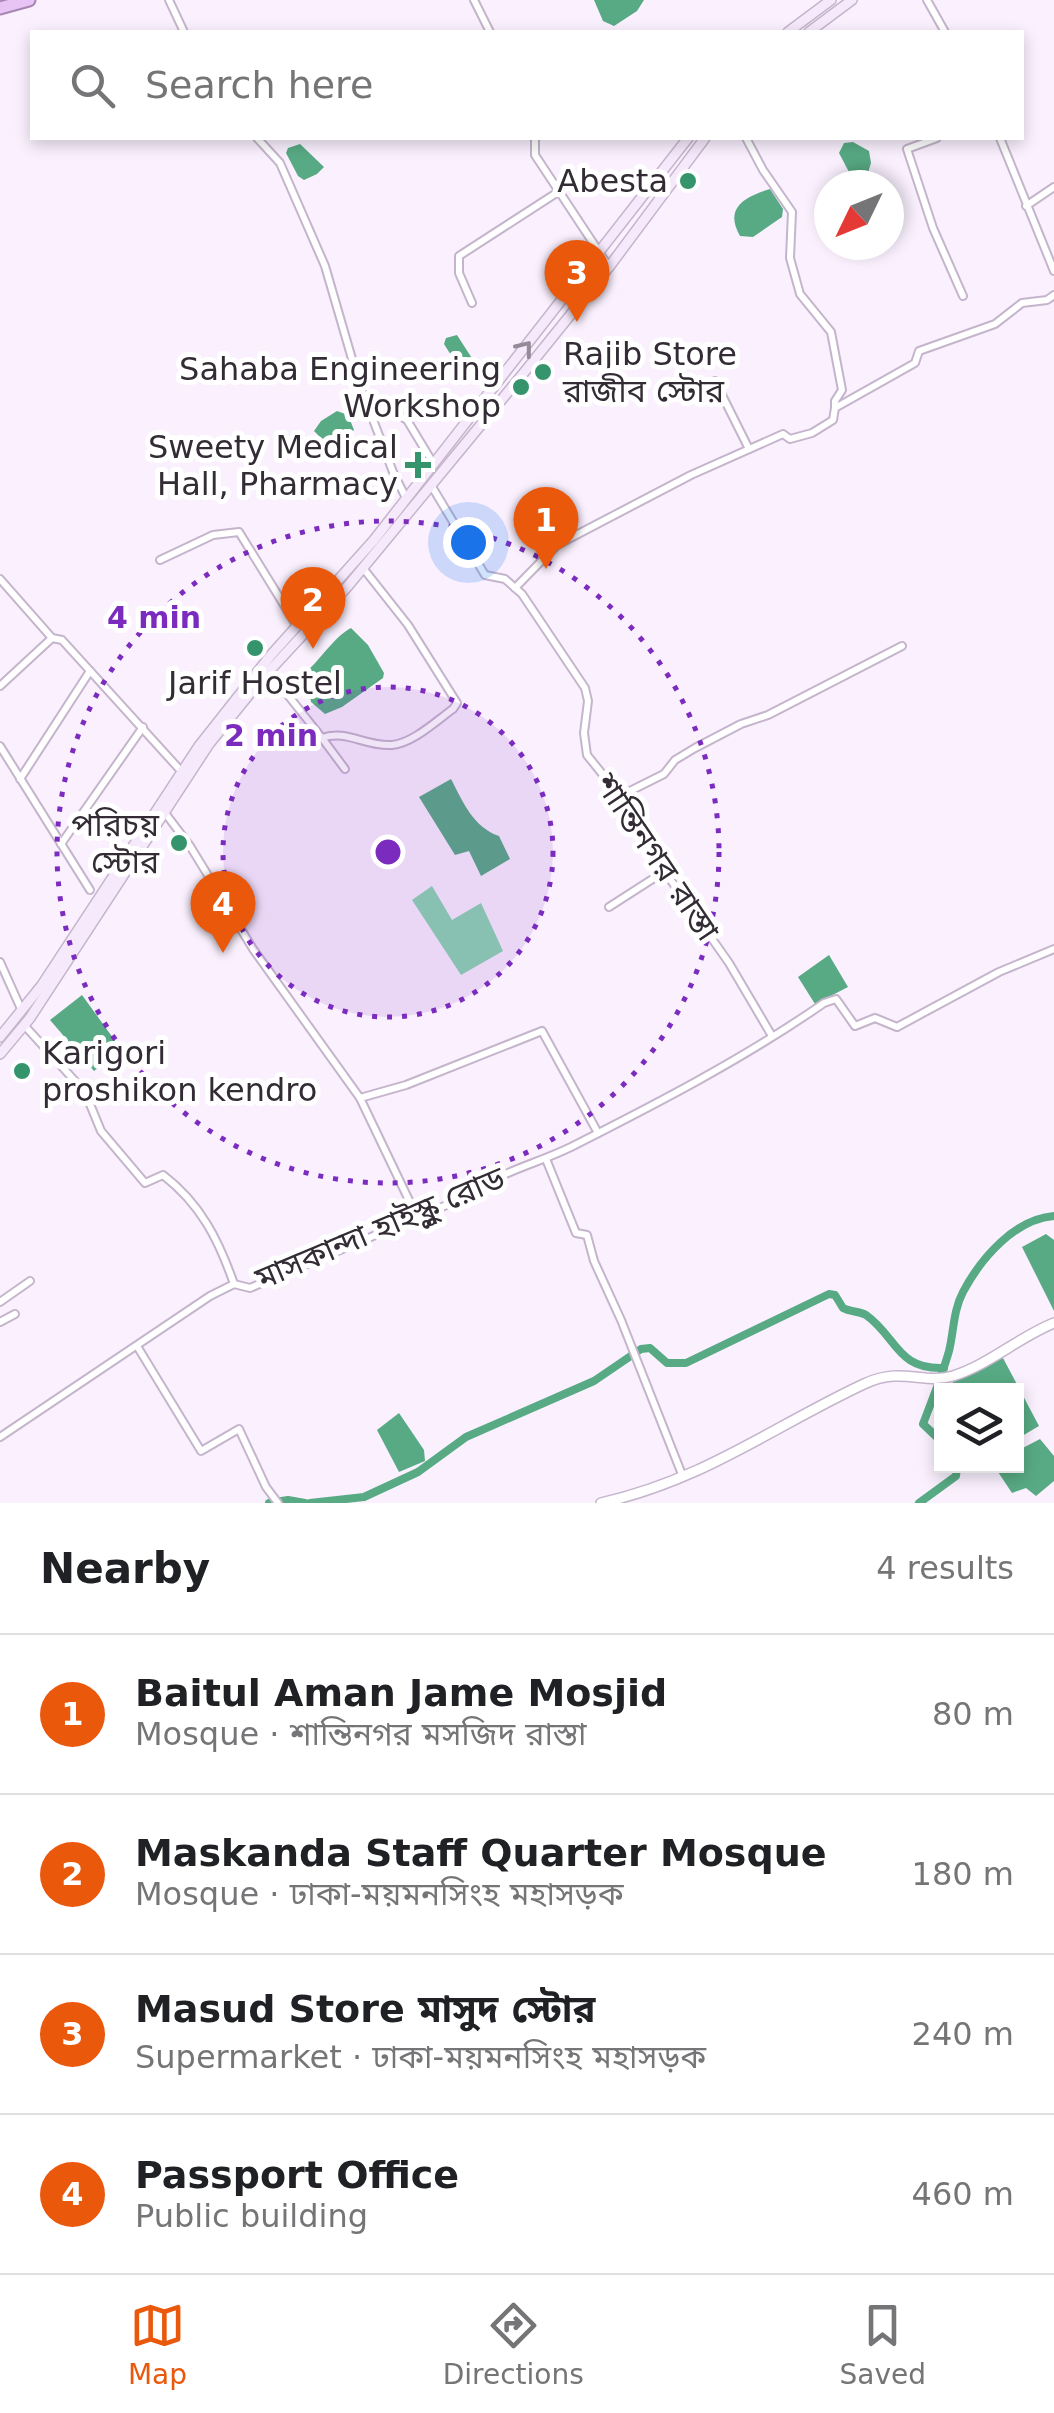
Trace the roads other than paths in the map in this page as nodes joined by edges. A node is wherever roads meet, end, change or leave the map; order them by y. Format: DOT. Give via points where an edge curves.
graph roads {
  1 [pos="29,0"];
  2 [pos="169,0"];
  3 [pos="474,0"];
  4 [pos="831,0"];
  5 [pos="852,0"];
  6 [pos="926,0"];
  7 [pos="0,8"];
  8 [pos="183,30"];
  9 [pos="489,30"];
  10 [pos="791,30"];
  11 [pos="811,30"];
  12 [pos="944,30"];
  13 [pos="258,140"];
  14 [pos="535,140"];
  15 [pos="686,140"];
  16 [pos="704,140"];
  17 [pos="747,140"];
  18 [pos="931,140"];
  19 [pos="1001,140"];
  20 [pos="1054,187"];
  21 [pos="558,192"];
  22 [pos="1026,206"];
  23 [pos="598,252"];
  24 [pos="609,267"];
  25 [pos="1054,272"];
  26 [pos="1054,295"];
  27 [pos="963,296"];
  28 [pos="472,303"];
  29 [pos="715,381"];
  30 [pos="363,394"];
  31 [pos="835,408"];
  32 [pos="750,449"];
  33 [pos="433,463"];
  34 [pos="431,485"];
  35 [pos="407,499"];
  36 [pos="160,560"];
  37 [pos="363,568"];
  38 [pos="0,579"];
  39 [pos="514,588"];
  40 [pos="297,626"];
  41 [pos="52,638"];
  42 [pos="902,646"];
  43 [pos="90,670"];
  44 [pos="267,674"];
  45 [pos="0,686"];
  46 [pos="143,726"];
  47 [pos="322,738"];
  48 [pos="0,746"];
  49 [pos="345,769"];
  50 [pos="181,771"];
  51 [pos="20,779"];
  52 [pos="620,796"];
  53 [pos="165,813"];
  54 [pos="61,844"];
  55 [pos="665,872"];
  56 [pos="90,890"];
  57 [pos="609,907"];
  58 [pos="1054,949"];
  59 [pos="0,962"];
  60 [pos="22,1011"];
  61 [pos="24,1025"];
  62 [pos="772,1036"];
  63 [pos="0,1037"];
  64 [pos="0,1054"];
  65 [pos="360,1098"];
  66 [pos="598,1133"];
  67 [pos="546,1159"];
  68 [pos="417,1216"];
  69 [pos="30,1281"];
  70 [pos="234,1284"];
  71 [pos="0,1302"];
  72 [pos="15,1314"];
  73 [pos="0,1322"];
  74 [pos="1054,1322"];
  75 [pos="137,1346"];
  76 [pos="0,1437"];
  77 [pos="683,1478"];
  78 [pos="278,1503"];
  79 [pos="601,1503"];
  1 -- 7 [label="highway"];
  2 -- 8 [label="street"];
  3 -- 9 [label="street"];
  4 -- 10 [label="main road"];
  5 -- 11 [label="main road"];
  6 -- 12 [label="street"];
  13 -- 30 [label="street" via="280,163 325,266"];
  14 -- 21 [label="street" via="535,155"];
  15 -- 23 [label="main road"];
  16 -- 24 [label="main road"];
  17 -- 31 [label="street" via="792,212 790,258 800,294 831,332 842,390"];
  18 -- 27 [label="street" via="906,149"];
  19 -- 22 [label="street"];
  20 -- 22 [label="street"];
  21 -- 23 [label="street"];
  21 -- 28 [label="street" via="459,256"];
  22 -- 25 [label="street"];
  23 -- 24 [label="street"];
  33 -- 23 [label="main road, one-way"];
  24 -- 34 [label="main road"];
  26 -- 31 [label="street" via="1022,303 995,324 919,352 914,363"];
  29 -- 32 [label="street"];
  30 -- 33 [label="street" via="407,420"];
  30 -- 35 [label="street"];
  31 -- 32 [label="street" via="832,420 812,434 783,434"];
  32 -- 39 [label="street" via="557,545"];
  33 -- 35 [label="main road"];
  34 -- 37 [label="main road"];
  34 -- 39 [label="street, শান্তিনগর রাস্তা" via="485,575"];
  35 -- 40 [label="main road"];
  36 -- 40 [label="street" via="213,535 239,532"];
  37 -- 44 [label="main road"];
  37 -- 47 [label="street" via="457,703 397,745 335,733"];
  38 -- 41 [label="street"];
  39 -- 52 [label="street, শান্তিনগর রাস্তা" via="585,688 587,756"];
  40 -- 50 [label="main road"];
  41 -- 43 [label="street"];
  41 -- 45 [label="street"];
  42 -- 52 [label="street" via="695,748 664,774"];
  43 -- 46 [label="street"];
  43 -- 51 [label="street"];
  44 -- 47 [label="street"];
  44 -- 53 [label="main road" via="209,744"];
  46 -- 50 [label="street"];
  46 -- 54 [label="street"];
  47 -- 49 [label="street"];
  48 -- 51 [label="street"];
  50 -- 60 [label="main road"];
  51 -- 54 [label="street"];
  52 -- 55 [label="street, শান্তিনগর রাস্তা"];
  53 -- 61 [label="main road"];
  53 -- 65 [label="street"];
  54 -- 56 [label="street"];
  55 -- 57 [label="street"];
  55 -- 62 [label="street, শান্তিনগর রাস্তা"];
  58 -- 62 [label="street, মাসকান্দা হাইস্কুল রোড" via="897,1027 874,1018 856,1026 836,999"];
  59 -- 60 [label="street"];
  60 -- 63 [label="main road"];
  61 -- 64 [label="main road"];
  61 -- 70 [label="street" via="84,1092 102,1131 145,1183 164,1175 184,1190 221,1245"];
  62 -- 66 [label="street, মাসকান্দা হাইস্কুল রোড"];
  65 -- 66 [label="street" via="542,1031"];
  65 -- 68 [label="street"];
  66 -- 67 [label="street, মাসকান্দা হাইস্কুল রোড"];
  67 -- 68 [label="street, মাসকান্দা হাইস্কুল রোড" via="490,1178 468,1196"];
  67 -- 77 [label="street" via="576,1233 588,1234"];
  68 -- 70 [label="street, মাসকান্দা হাইস্কুল রোড" via="250,1288"];
  69 -- 71 [label="street"];
  70 -- 75 [label="street, মাসকান্দা হাইস্কুল রোড"];
  72 -- 73 [label="street"];
  74 -- 77 [label="street" via="949,1377 875,1380"];
  75 -- 76 [label="street, মাসকান্দা হাইস্কুল রোড"];
  75 -- 78 [label="street" via="201,1451 239,1430"];
  77 -- 79 [label="street"];
}
